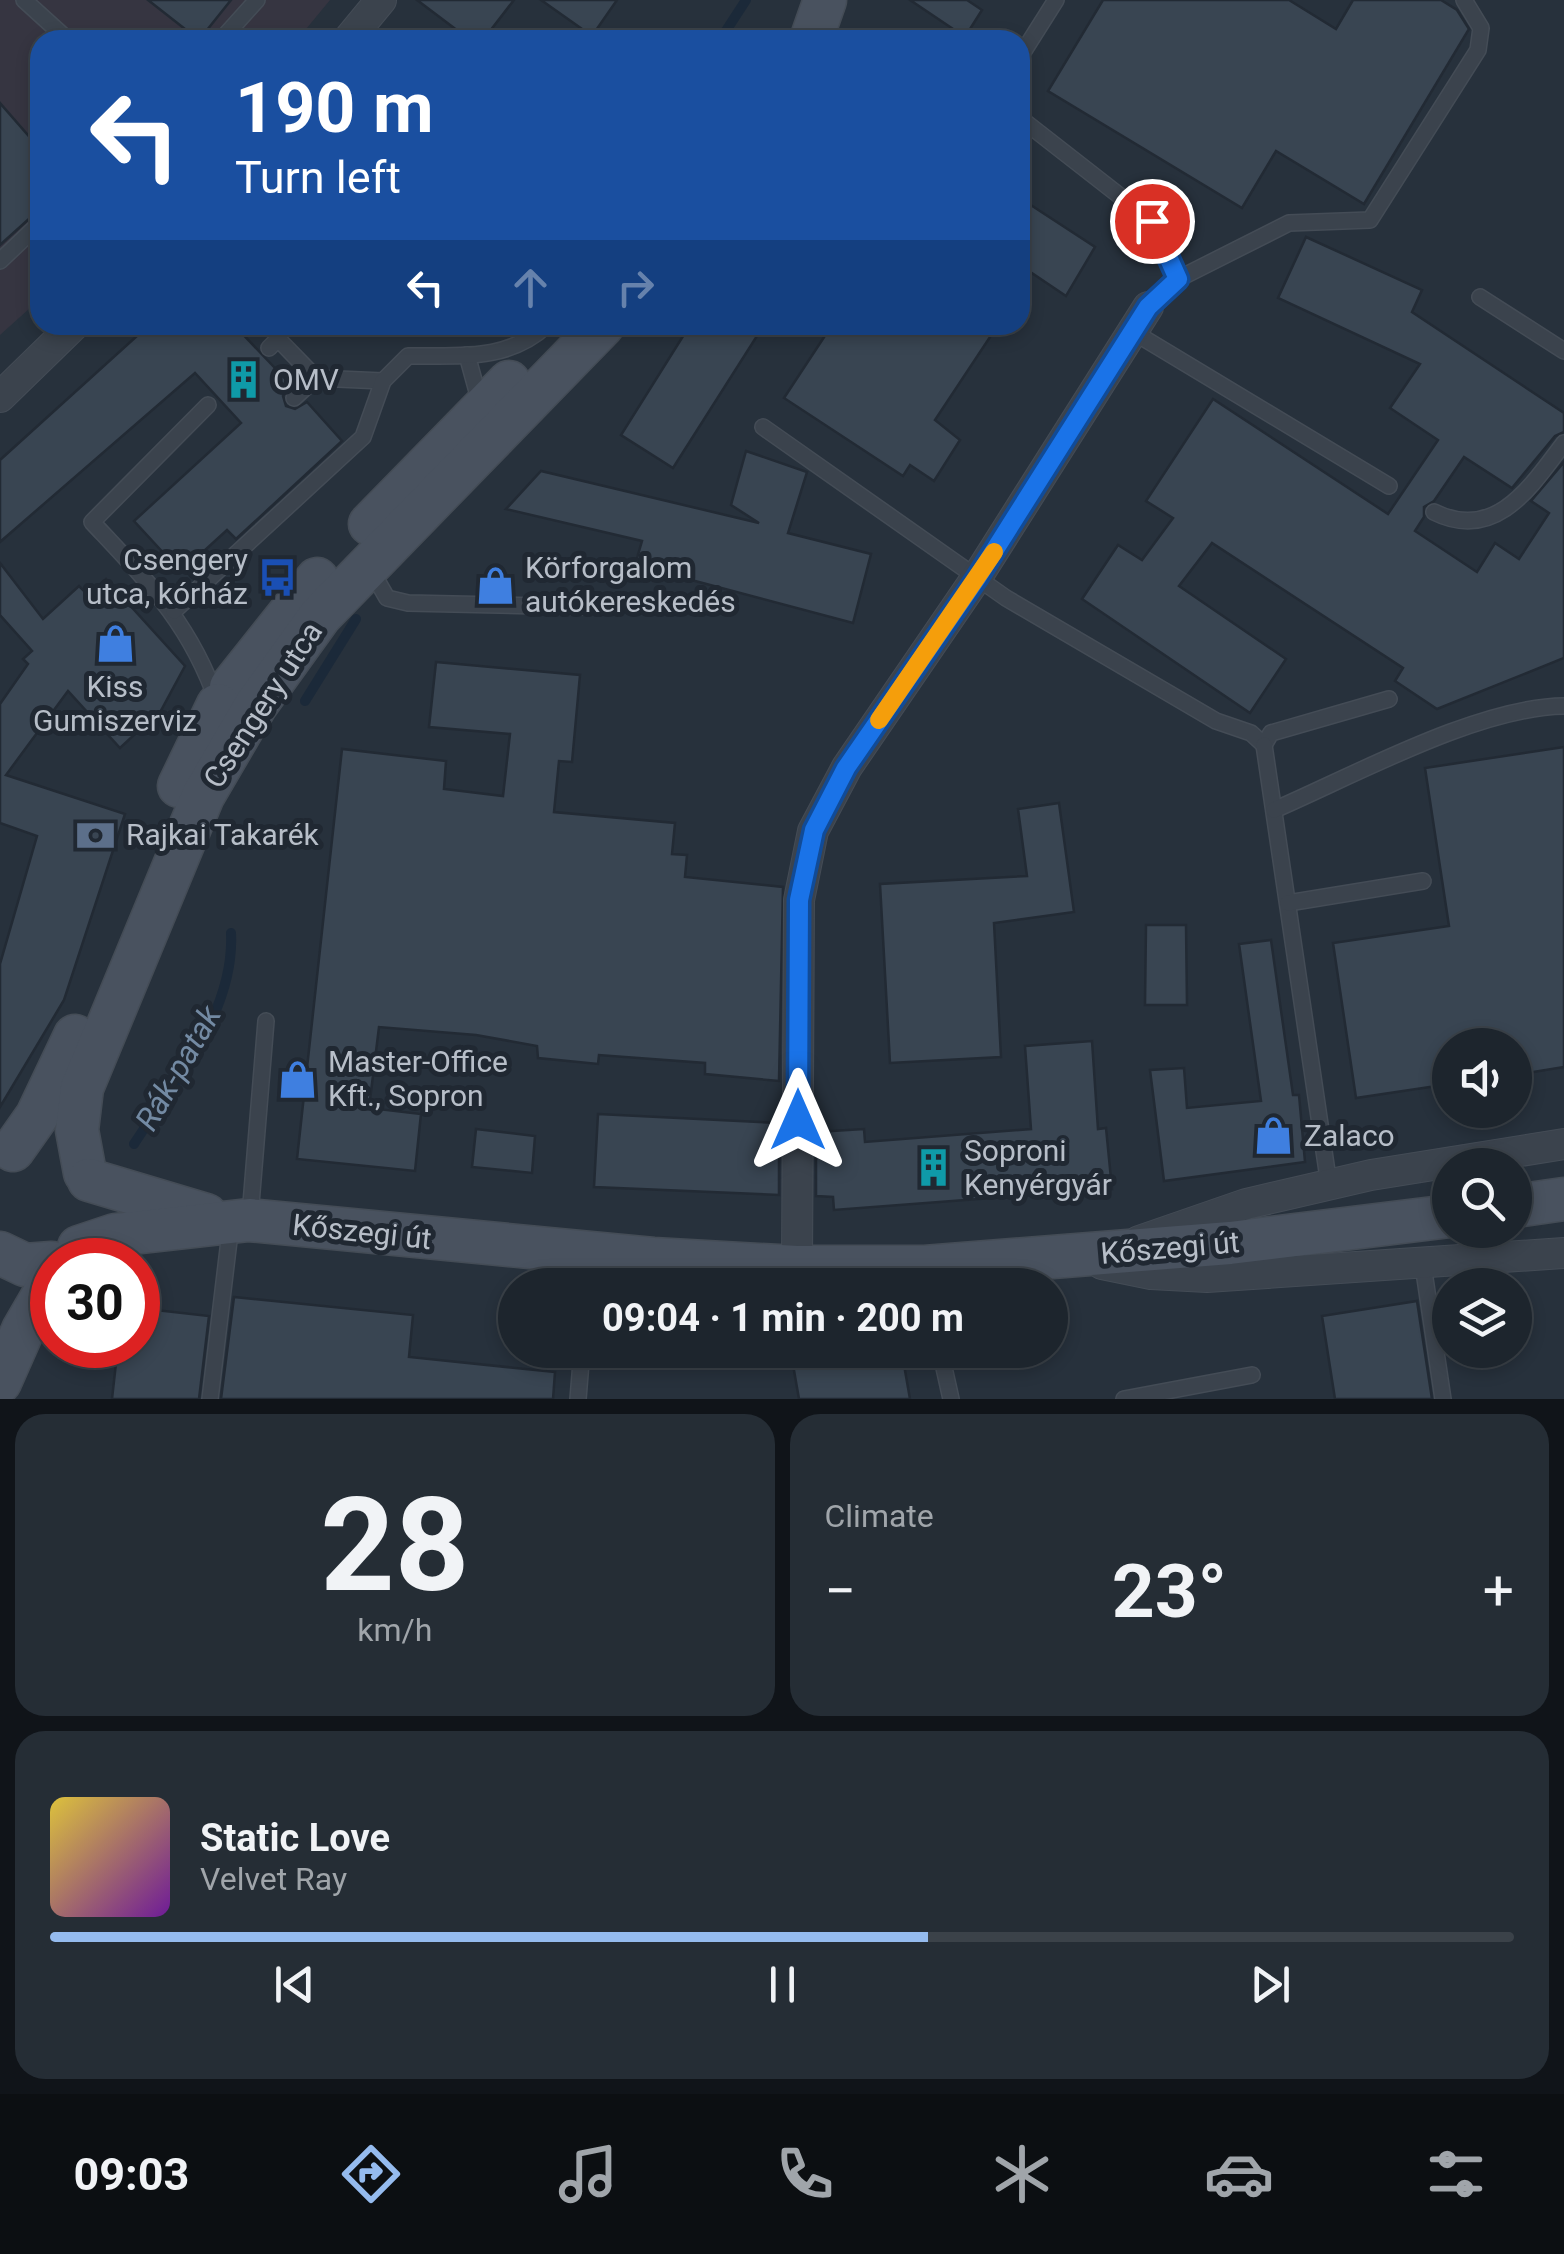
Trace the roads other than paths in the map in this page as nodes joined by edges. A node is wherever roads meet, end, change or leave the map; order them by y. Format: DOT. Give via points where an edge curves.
graph roads {
  1 [pos="24,0"];
  2 [pos="257,0"];
  3 [pos="380,0"];
  4 [pos="824,0"];
  5 [pos="1056,0"];
  6 [pos="1464,0"];
  7 [pos="57,30"];
  8 [pos="230,30"];
  9 [pos="356,30"];
  10 [pos="814,30"];
  11 [pos="1030,41"];
  12 [pos="1030,126"];
  13 [pos="30,232"];
  14 [pos="0,260"];
  15 [pos="1178,279"];
  16 [pos="1480,297"];
  17 [pos="1141,320"];
  18 [pos="64,335"];
  19 [pos="535,335"];
  20 [pos="558,335"];
  21 [pos="592,335"];
  22 [pos="268,348"];
  23 [pos="1564,351"];
  24 [pos="467,354"];
  25 [pos="316,378"];
  26 [pos="383,380"];
  27 [pos="0,397"];
  28 [pos="294,398"];
  29 [pos="208,405"];
  30 [pos="763,427"];
  31 [pos="484,430"];
  32 [pos="1564,443"];
  33 [pos="1389,486"];
  34 [pos="1434,512"];
  35 [pos="369,567"];
  36 [pos="977,578"];
  37 [pos="581,607"];
  38 [pos="174,610"];
  39 [pos="232,688"];
  40 [pos="1389,698"];
  41 [pos="1564,706"];
  42 [pos="1264,744"];
  43 [pos="1274,810"];
  44 [pos="1423,881"];
  45 [pos="1288,903"];
  46 [pos="266,1021"];
  47 [pos="1564,1144"];
  48 [pos="7,1154"];
  49 [pos="87,1176"];
  50 [pos="1329,1185"];
  51 [pos="1564,1199"];
  52 [pos="1532,1204"];
  53 [pos="1432,1218"];
  54 [pos="240,1220"];
  55 [pos="79,1238"];
  56 [pos="111,1238"];
  57 [pos="0,1253"];
  58 [pos="1564,1253"];
  59 [pos="1070,1256"];
  60 [pos="30,1264"];
  61 [pos="1423,1265"];
  62 [pos="797,1267"];
  63 [pos="582,1268"];
  64 [pos="693,1268"];
  65 [pos="811,1268"];
  66 [pos="984,1268"];
  67 [pos="30,1318"];
  68 [pos="581,1368"];
  69 [pos="944,1368"];
  70 [pos="1252,1375"];
  71 [pos="0,1382"];
  72 [pos="210,1399"];
  73 [pos="578,1399"];
  74 [pos="950,1399"];
  75 [pos="1124,1399"];
  76 [pos="1443,1399"];
  1 -- 7 [label="lane"];
  2 -- 8 [label="lane"];
  3 -- 9 [label="street"];
  4 -- 10 [label="main road"];
  5 -- 11 [label="lane"];
  6 -- 15 [label="lane" via="1481,28 1478,50 1370,220 1288,223"];
  12 -- 15 [label="lane" via="1152,221"];
  13 -- 14 [label="lane"];
  15 -- 17 [label="lane"];
  16 -- 23 [label="lane"];
  17 -- 33 [label="lane"];
  17 -- 36 [label="street"];
  18 -- 27 [label="street"];
  19 -- 24 [label="lane" via="484,356"];
  20 -- 31 [label="main road, Csengery utca"];
  21 -- 31 [label="main road, Csengery utca"];
  22 -- 25 [label="lane" via="278,340"];
  24 -- 26 [label="lane" via="408,356"];
  24 -- 31 [label="lane"];
  25 -- 26 [label="lane"];
  25 -- 28 [label="lane"];
  26 -- 38 [label="lane" via="363,437"];
  29 -- 38 [label="lane" via="92,522"];
  30 -- 36 [label="lane"];
  31 -- 35 [label="main road, Csengery utca"];
  31 -- 39 [label="main road, Csengery utca" via="318,577"];
  32 -- 34 [label="lane" via="1510,508 1475,520"];
  35 -- 37 [label="lane" via="386,598 408,603"];
  35 -- 39 [label="main road, Csengery utca"];
  36 -- 42 [label="lane"];
  36 -- 62 [label="street" via="846,768 814,830 799,900"];
  38 -- 39 [label="lane"];
  39 -- 48 [label="main road, Csengery utca" via="186,769 57,1077"];
  39 -- 49 [label="main road, Csengery utca" via="203,796 82,1088 78,1130"];
  40 -- 42 [label="lane" via="1270,732"];
  41 -- 43 [label="lane" via="1538,706 1444,737"];
  42 -- 43 [label="lane"];
  43 -- 45 [label="lane"];
  44 -- 45 [label="lane"];
  45 -- 50 [label="lane"];
  46 -- 54 [label="lane"];
  47 -- 50 [label="street"];
  48 -- 49 [label="main road, Kőszegi út" via="53,1148"];
  49 -- 54 [label="main road, Kőszegi út"];
  49 -- 55 [label="main road, Csengery utca" via="94,1215"];
  50 -- 59 [label="street"];
  51 -- 52 [label="main road"];
  53 -- 59 [label="main road, Kőszegi út"];
  54 -- 56 [label="main road, Kőszegi út"];
  54 -- 63 [label="main road, Kőszegi út"];
  54 -- 72 [label="lane"];
  57 -- 60 [label="main road"];
  58 -- 61 [label="street"];
  59 -- 61 [label="street" via="1151,1274 1207,1277"];
  59 -- 66 [label="main road, Kőszegi út"];
  61 -- 76 [label="lane"];
  62 -- 64 [label="main road, Kőszegi út"];
  62 -- 65 [label="main road, Kőszegi út"];
  67 -- 71 [label="main road"];
  68 -- 73 [label="lane"];
  69 -- 74 [label="lane"];
  70 -- 75 [label="lane"];
}
